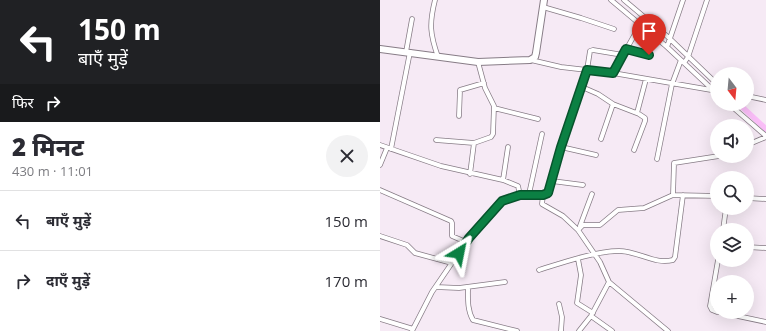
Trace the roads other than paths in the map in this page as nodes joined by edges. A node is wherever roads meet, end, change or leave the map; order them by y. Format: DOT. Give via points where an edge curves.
graph roads {
  1 [pos="435,0"];
  2 [pos="611,0"];
  3 [pos="683,0"];
  4 [pos="707,0"];
  5 [pos="544,3"];
  6 [pos="623,3"];
  7 [pos="412,19"];
  8 [pos="640,25"];
  9 [pos="614,30"];
  10 [pos="668,44"];
  11 [pos="380,49"];
  12 [pos="626,49"];
  13 [pos="408,52"];
  14 [pos="623,55"];
  15 [pos="649,55"];
  16 [pos="438,57"];
  17 [pos="530,60"];
  18 [pos="685,60"];
  19 [pos="478,62"];
  20 [pos="587,70"];
  21 [pos="613,73"];
  22 [pos="646,79"];
  23 [pos="710,79"];
  24 [pos="484,83"];
  25 [pos="672,84"];
  26 [pos="710,86"];
  27 [pos="582,87"];
  28 [pos="710,91"];
  29 [pos="754,97"];
  30 [pos="766,100"];
  31 [pos="613,104"];
  32 [pos="494,108"];
  33 [pos="737,111"];
  34 [pos="637,114"];
  35 [pos="459,116"];
  36 [pos="538,119"];
  37 [pos="542,134"];
  38 [pos="766,136"];
  39 [pos="601,139"];
  40 [pos="436,140"];
  41 [pos="754,142"];
  42 [pos="474,143"];
  43 [pos="380,145"];
  44 [pos="561,147"];
  45 [pos="389,148"];
  46 [pos="508,148"];
  47 [pos="634,150"];
  48 [pos="596,155"];
  49 [pos="710,157"];
  50 [pos="657,159"];
  51 [pos="380,165"];
  52 [pos="470,174"];
  53 [pos="503,180"];
  54 [pos="552,181"];
  55 [pos="583,185"];
  56 [pos="380,190"];
  57 [pos="529,194"];
  58 [pos="592,194"];
  59 [pos="520,195"];
  60 [pos="543,195"];
  61 [pos="673,195"];
  62 [pos="683,195"];
  63 [pos="710,196"];
  64 [pos="754,198"];
  65 [pos="766,199"];
  66 [pos="579,228"];
  67 [pos="380,236"];
  68 [pos="466,242"];
  69 [pos="754,247"];
  70 [pos="766,248"];
  71 [pos="596,255"];
  72 [pos="578,259"];
  73 [pos="452,263"];
  74 [pos="539,270"];
  75 [pos="505,282"];
  76 [pos="609,282"];
  77 [pos="436,287"];
  78 [pos="468,287"];
  79 [pos="559,304"];
  80 [pos="592,314"];
  81 [pos="380,318"];
  82 [pos="752,319"];
  83 [pos="766,322"];
  84 [pos="412,330"];
  85 [pos="665,330"];
  86 [pos="517,331"];
  87 [pos="561,331"];
  88 [pos="579,331"];
  89 [pos="612,331"];
  1 -- 16 [label="street" via="431,30"];
  2 -- 6 [label="street"];
  3 -- 10 [label="street"];
  4 -- 18 [label="street"];
  5 -- 9 [label="street"];
  5 -- 17 [label="street" via="536,53"];
  6 -- 8 [label="street"];
  6 -- 10 [label="street"];
  7 -- 13 [label="street"];
  8 -- 10 [label="street"];
  8 -- 12 [label="street"];
  10 -- 18 [label="street"];
  10 -- 18 [label="street"];
  11 -- 13 [label="street"];
  12 -- 14 [label="street"];
  12 -- 15 [label="street"];
  13 -- 16 [label="street"];
  13 -- 45 [label="street"];
  14 -- 20 [label="street" via="591,50"];
  14 -- 21 [label="street"];
  16 -- 19 [label="street"];
  17 -- 19 [label="street"];
  17 -- 20 [label="street"];
  18 -- 23 [label="street"];
  18 -- 25 [label="street"];
  18 -- 26 [label="street"];
  19 -- 24 [label="street"];
  20 -- 21 [label="street"];
  20 -- 27 [label="street"];
  21 -- 22 [label="street"];
  22 -- 25 [label="street"];
  22 -- 34 [label="street"];
  24 -- 32 [label="street"];
  24 -- 35 [label="street" via="460,90"];
  25 -- 28 [label="street"];
  25 -- 50 [label="street"];
  27 -- 31 [label="street"];
  27 -- 44 [label="street"];
  29 -- 30 [label="street"];
  31 -- 34 [label="street"];
  31 -- 39 [label="street"];
  32 -- 36 [label="street"];
  32 -- 42 [label="street" via="492,136"];
  33 -- 38 [label="street"];
  34 -- 47 [label="street" via="644,116 646,120"];
  37 -- 57 [label="street"];
  38 -- 41 [label="street"];
  40 -- 42 [label="street"];
  42 -- 52 [label="street"];
  43 -- 45 [label="street"];
  44 -- 48 [label="street"];
  44 -- 54 [label="street"];
  45 -- 51 [label="street"];
  45 -- 52 [label="street"];
  46 -- 53 [label="street"];
  49 -- 61 [label="street" via="674,163"];
  52 -- 53 [label="street"];
  53 -- 59 [label="street" via="518,186"];
  54 -- 55 [label="street"];
  54 -- 60 [label="street" via="548,193"];
  56 -- 68 [label="street" via="451,221 452,236"];
  57 -- 59 [label="street"];
  57 -- 60 [label="street"];
  58 -- 66 [label="street"];
  59 -- 68 [label="street" via="502,201"];
  60 -- 66 [label="street" via="543,205"];
  61 -- 62 [label="street"];
  61 -- 66 [label="street" via="644,208 617,210 600,225"];
  62 -- 63 [label="street"];
  62 -- 71 [label="street" via="673,260 658,261 623,251"];
  64 -- 65 [label="street"];
  66 -- 71 [label="street"];
  67 -- 73 [label="street" via="407,245 415,253"];
  68 -- 73 [label="street"];
  69 -- 70 [label="street"];
  71 -- 72 [label="street"];
  71 -- 76 [label="street"];
  72 -- 74 [label="street"];
  72 -- 80 [label="street" via="581,275 577,304"];
  73 -- 77 [label="street"];
  75 -- 78 [label="street"];
  76 -- 80 [label="street"];
  76 -- 85 [label="street"];
  77 -- 78 [label="street"];
  77 -- 84 [label="street"];
  78 -- 86 [label="street" via="470,314 474,320"];
  79 -- 87 [label="street" via="562,317"];
  80 -- 88 [label="street"];
  80 -- 89 [label="street"];
  81 -- 84 [label="street"];
  82 -- 83 [label="street"];
}
